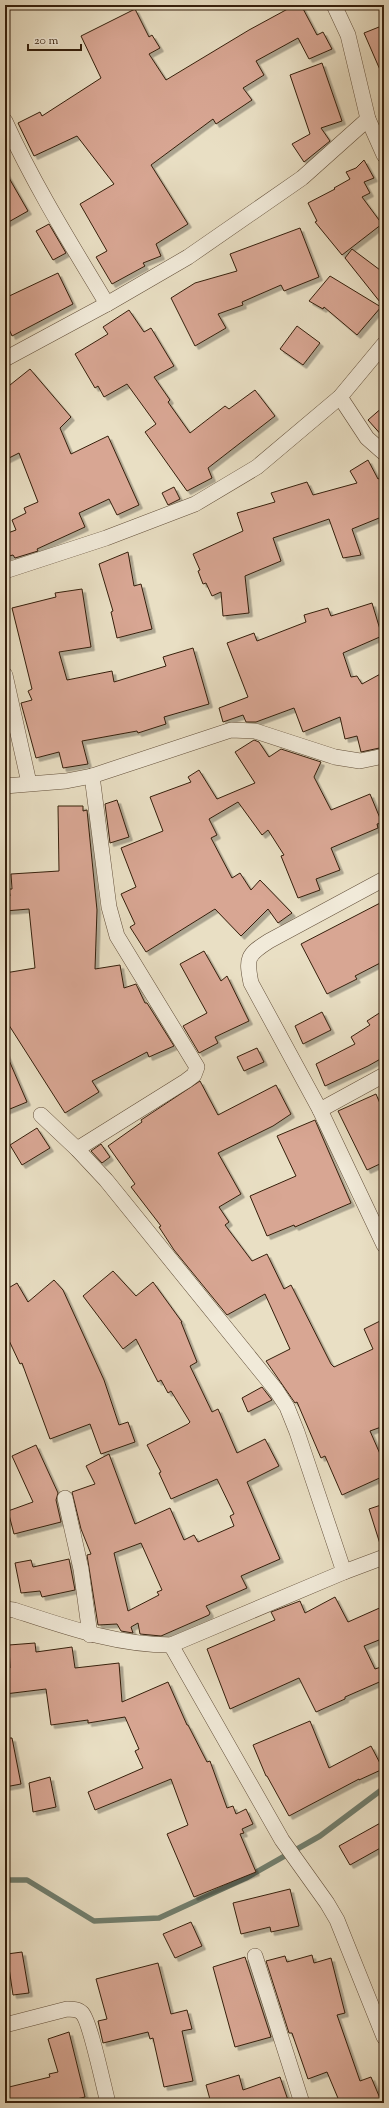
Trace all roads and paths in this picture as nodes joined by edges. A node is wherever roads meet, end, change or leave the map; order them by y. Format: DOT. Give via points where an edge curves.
graph roads {
  1 [pos="334,5"];
  2 [pos="368,119"];
  3 [pos="5,121"];
  4 [pos="384,155"];
  5 [pos="108,304"];
  6 [pos="384,344"];
  7 [pos="5,359"];
  8 [pos="340,397"];
  9 [pos="384,454"];
  10 [pos="5,571"];
  11 [pos="5,676"];
  12 [pos="384,756"];
  13 [pos="92,776"];
  14 [pos="29,783"];
  15 [pos="5,786"];
  16 [pos="384,879"];
  17 [pos="384,1075"];
  18 [pos="320,1110"];
  19 [pos="41,1115"];
  20 [pos="77,1149"];
  21 [pos="384,1245"];
  22 [pos="65,1498"];
  23 [pos="384,1557"];
  24 [pos="344,1572"];
  25 [pos="5,1609"];
  26 [pos="90,1635"];
  27 [pos="171,1645"];
  28 [pos="255,1956"];
  29 [pos="5,2025"];
  30 [pos="384,2038"];
  31 [pos="108,2103"];
  32 [pos="302,2103"];
  1 -- 2 [label="street" via="348,35"];
  2 -- 4 [label="street"];
  2 -- 5 [label="street" via="302,178 252,214 188,257"];
  3 -- 5 [label="street" via="49,207"];
  5 -- 7 [label="street"];
  6 -- 8 [label="street"];
  8 -- 9 [label="street" via="367,438"];
  8 -- 10 [label="street" via="257,467 195,504 106,538"];
  11 -- 14 [label="street"];
  12 -- 13 [label="street" via="360,761 336,757 255,730 231,730"];
  13 -- 14 [label="street" via="66,781"];
  13 -- 20 [label="street" via="109,907 117,936 197,1067 194,1075 186,1081"];
  14 -- 15 [label="street"];
  16 -- 18 [label="street" via="269,941 254,951 248,964 251,983"];
  17 -- 18 [label="street"];
  18 -- 21 [label="street"];
  19 -- 20 [label="street"];
  20 -- 24 [label="street" via="106,1180 283,1401 298,1432"];
  22 -- 26 [label="street" via="81,1569"];
  23 -- 24 [label="street"];
  24 -- 27 [label="street"];
  25 -- 26 [label="street"];
  26 -- 27 [label="street" via="145,1645"];
  27 -- 30 [label="street" via="282,1840 337,1920"];
  28 -- 32 [label="street"];
  29 -- 31 [label="street" via="67,2009 76,2009 82,2013 88,2025"];
}
